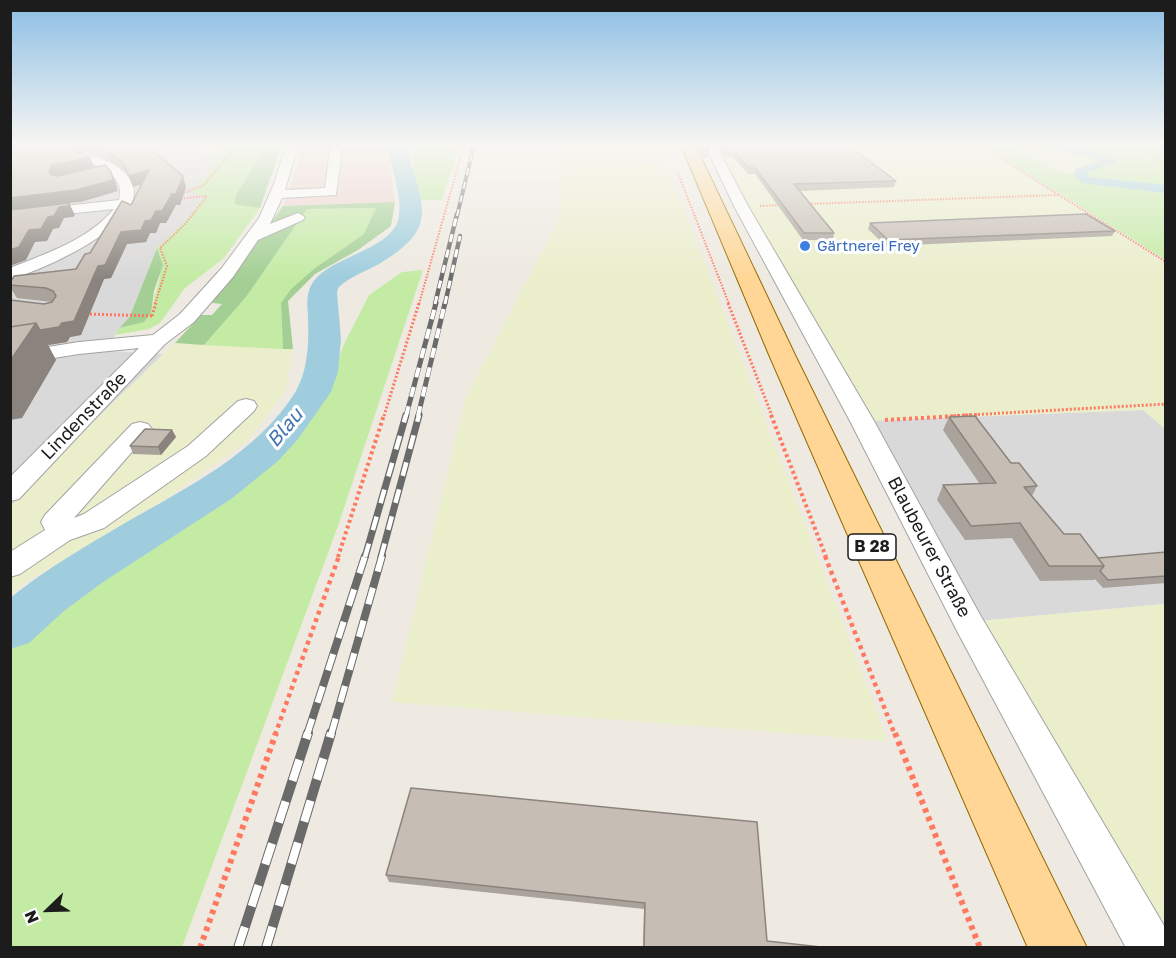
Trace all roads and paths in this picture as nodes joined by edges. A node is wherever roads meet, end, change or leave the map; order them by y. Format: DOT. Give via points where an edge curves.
graph roads {
  1 [pos="129,190"];
  2 [pos="194,190"];
  3 [pos="201,190"];
  4 [pos="278,190"];
  5 [pos="331,190"];
  6 [pos="452,190"];
  7 [pos="692,190"];
  8 [pos="699,190"];
  9 [pos="733,190"];
  10 [pos="1051,190"];
  11 [pos="277,194"];
  12 [pos="1059,195"];
  13 [pos="172,196"];
  14 [pos="207,196"];
  15 [pos="175,199"];
  16 [pos="126,203"];
  17 [pos="800,204"];
  18 [pos="788,205"];
  19 [pos="741,206"];
  20 [pos="10,216"];
  21 [pos="298,217"];
  22 [pos="254,237"];
  23 [pos="1166,262"];
  24 [pos="10,274"];
  25 [pos="81,314"];
  26 [pos="158,340"];
  27 [pos="10,359"];
  28 [pos="1166,404"];
  29 [pos="246,406"];
  30 [pos="862,421"];
  31 [pos="140,429"];
  32 [pos="10,493"];
  33 [pos="60,533"];
  34 [pos="10,566"];
  35 [pos="200,948"];
  36 [pos="980,948"];
  37 [pos="1058,948"];
  38 [pos="1151,948"];
  1 -- 16 [label="street"];
  2 -- 13 [label="path"];
  3 -- 14 [label="path"];
  4 -- 11 [label="street, Lindenstraße"];
  5 -- 11 [label="street"];
  6 -- 35 [label="path" via="349,526"];
  7 -- 36 [label="path" via="742,345"];
  8 -- 37 [label="main road, B 28" via="783,357"];
  9 -- 19 [label="street, Blaubeurer Straße"];
  10 -- 12 [label="path"];
  11 -- 22 [label="street, Lindenstraße"];
  12 -- 17 [label="path"];
  12 -- 23 [label="path"];
  14 -- 15 [label="path"];
  14 -- 25 [label="path" via="160,248 167,266 152,316"];
  16 -- 20 [label="street"];
  16 -- 24 [label="street" via="91,237"];
  18 -- 19 [label="path"];
  19 -- 30 [label="street, Blaubeurer Straße"];
  21 -- 22 [label="street"];
  22 -- 26 [label="street, Lindenstraße" via="187,318"];
  26 -- 27 [label="street"];
  26 -- 32 [label="street, Lindenstraße"];
  28 -- 30 [label="path"];
  29 -- 33 [label="street" via="197,451 94,521"];
  30 -- 38 [label="street, Blaubeurer Straße" via="968,622"];
  31 -- 33 [label="street" via="55,522"];
  33 -- 34 [label="street"];
}
